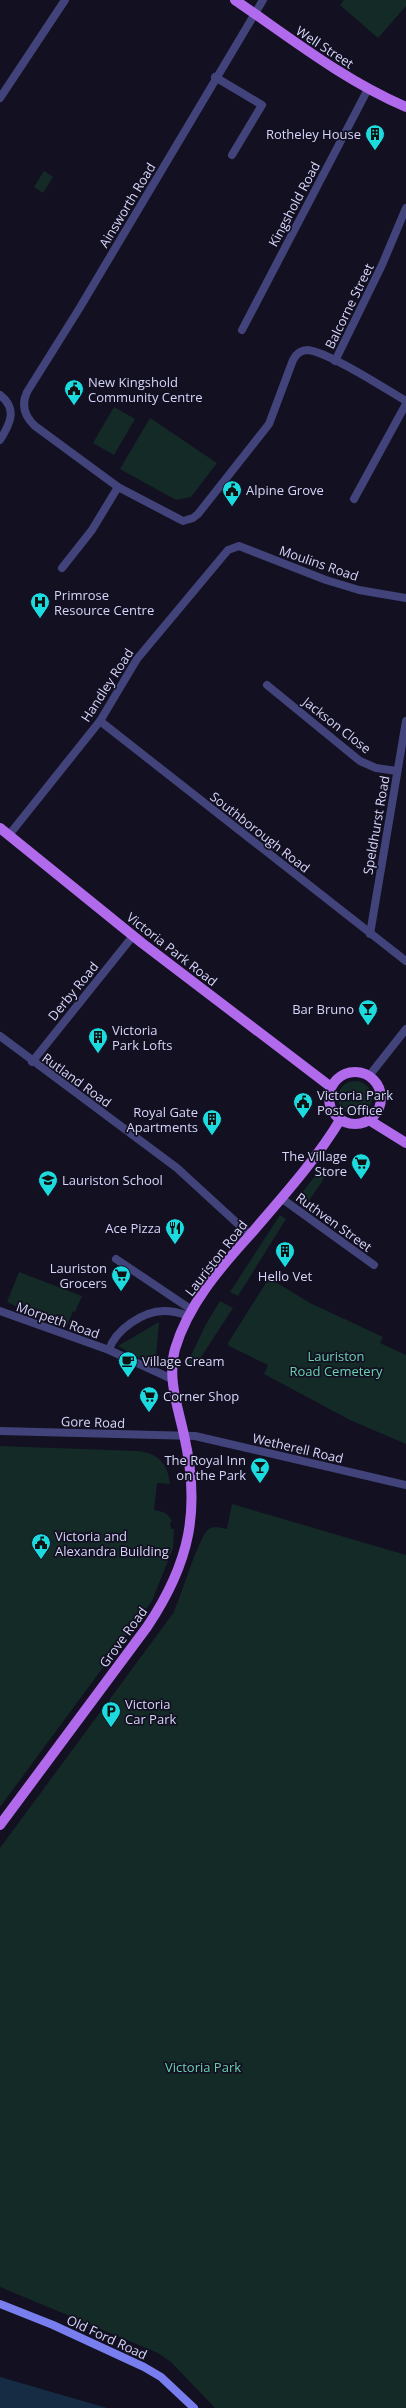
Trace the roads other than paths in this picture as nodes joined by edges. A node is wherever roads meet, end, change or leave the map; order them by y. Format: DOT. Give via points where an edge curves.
graph roads {
  1 [pos="65,0"];
  2 [pos="235,0"];
  3 [pos="263,0"];
  4 [pos="254,13"];
  5 [pos="216,77"];
  6 [pos="368,89"];
  7 [pos="0,98"];
  8 [pos="406,107"];
  9 [pos="232,155"];
  10 [pos="406,208"];
  11 [pos="242,330"];
  12 [pos="335,361"];
  13 [pos="0,395"];
  14 [pos="406,402"];
  15 [pos="0,440"];
  16 [pos="118,487"];
  17 [pos="354,499"];
  18 [pos="228,550"];
  19 [pos="62,568"];
  20 [pos="406,598"];
  21 [pos="267,685"];
  22 [pos="100,721"];
  23 [pos="406,721"];
  24 [pos="397,771"];
  25 [pos="0,828"];
  26 [pos="9,835"];
  27 [pos="370,934"];
  28 [pos="133,936"];
  29 [pos="406,961"];
  30 [pos="406,1029"];
  31 [pos="0,1036"];
  32 [pos="32,1062"];
  33 [pos="369,1076"];
  34 [pos="331,1087"];
  35 [pos="340,1120"];
  36 [pos="369,1120"];
  37 [pos="406,1142"];
  38 [pos="281,1198"];
  39 [pos="250,1235"];
  40 [pos="116,1259"];
  41 [pos="374,1265"];
  42 [pos="0,1311"];
  43 [pos="190,1313"];
  44 [pos="109,1350"];
  45 [pos="172,1379"];
  46 [pos="0,1431"];
  47 [pos="184,1435"];
  48 [pos="406,1485"];
  49 [pos="0,1825"];
  50 [pos="0,2304"];
  51 [pos="194,2408"];
  1 -- 7 [label="street"];
  2 -- 4 [label="main road, Well Street"];
  3 -- 4 [label="street, Ainsworth Road"];
  4 -- 5 [label="street, Ainsworth Road"];
  4 -- 6 [label="main road, Well Street" via="320,61"];
  5 -- 9 [label="street" via="262,105"];
  5 -- 16 [label="street, Ainsworth Road" via="27,392 23,409 35,426"];
  6 -- 8 [label="main road, Well Street"];
  6 -- 11 [label="street, Kingshold Road"];
  10 -- 12 [label="street, Balcorne Street" via="382,265"];
  12 -- 14 [label="street, Balcorne Street"];
  12 -- 16 [label="street" via="308,350 296,355 269,424 193,518 182,521"];
  13 -- 15 [label="street" via="8,403 11,411 10,424"];
  14 -- 17 [label="street"];
  16 -- 19 [label="street" via="92,530"];
  18 -- 20 [label="street, Moulins Road" via="238,546 326,580 360,590"];
  18 -- 22 [label="street, Handley Road" via="137,660"];
  21 -- 24 [label="street, Jackson Close" via="360,761 376,768"];
  22 -- 26 [label="street, Handley Road"];
  22 -- 27 [label="street, Southborough Road"];
  23 -- 24 [label="street, Speldhurst Road"];
  24 -- 27 [label="street, Speldhurst Road"];
  25 -- 26 [label="main road, Victoria Park Road"];
  26 -- 28 [label="main road, Victoria Park Road"];
  27 -- 29 [label="street, Southborough Road"];
  28 -- 32 [label="street, Derby Road"];
  28 -- 34 [label="main road, Victoria Park Road"];
  30 -- 33 [label="street"];
  31 -- 32 [label="street, Rutland Road"];
  32 -- 39 [label="street, Rutland Road" via="177,1168"];
  33 -- 34 [label="main road" via="350,1072 336,1080"];
  33 -- 36 [label="main road" via="380,1091 381,1101 378,1110"];
  34 -- 35 [label="main road" via="329,1105 333,1114"];
  35 -- 36 [label="main road" via="352,1124"];
  35 -- 38 [label="main road, Lauriston Road"];
  36 -- 37 [label="main road"];
  38 -- 39 [label="main road, Lauriston Road"];
  38 -- 41 [label="street, Ruthven Street"];
  39 -- 43 [label="main road, Lauriston Road" via="218,1273"];
  40 -- 43 [label="street"];
  42 -- 44 [label="street, Morpeth Road"];
  43 -- 44 [label="street, Morpeth Road" via="163,1310 143,1317 116,1336"];
  43 -- 45 [label="main road, Lauriston Road" via="175,1349"];
  44 -- 45 [label="street, Morpeth Road"];
  45 -- 47 [label="main road, Lauriston Road"];
  46 -- 47 [label="street, Gore Road"];
  47 -- 48 [label="street, Wetherell Road"];
  47 -- 49 [label="main road, Grove Road" via="193,1505 182,1557 172,1587 147,1627"];
  50 -- 51 [label="main road, Old Ford Road" via="54,2325 161,2376"];
}
